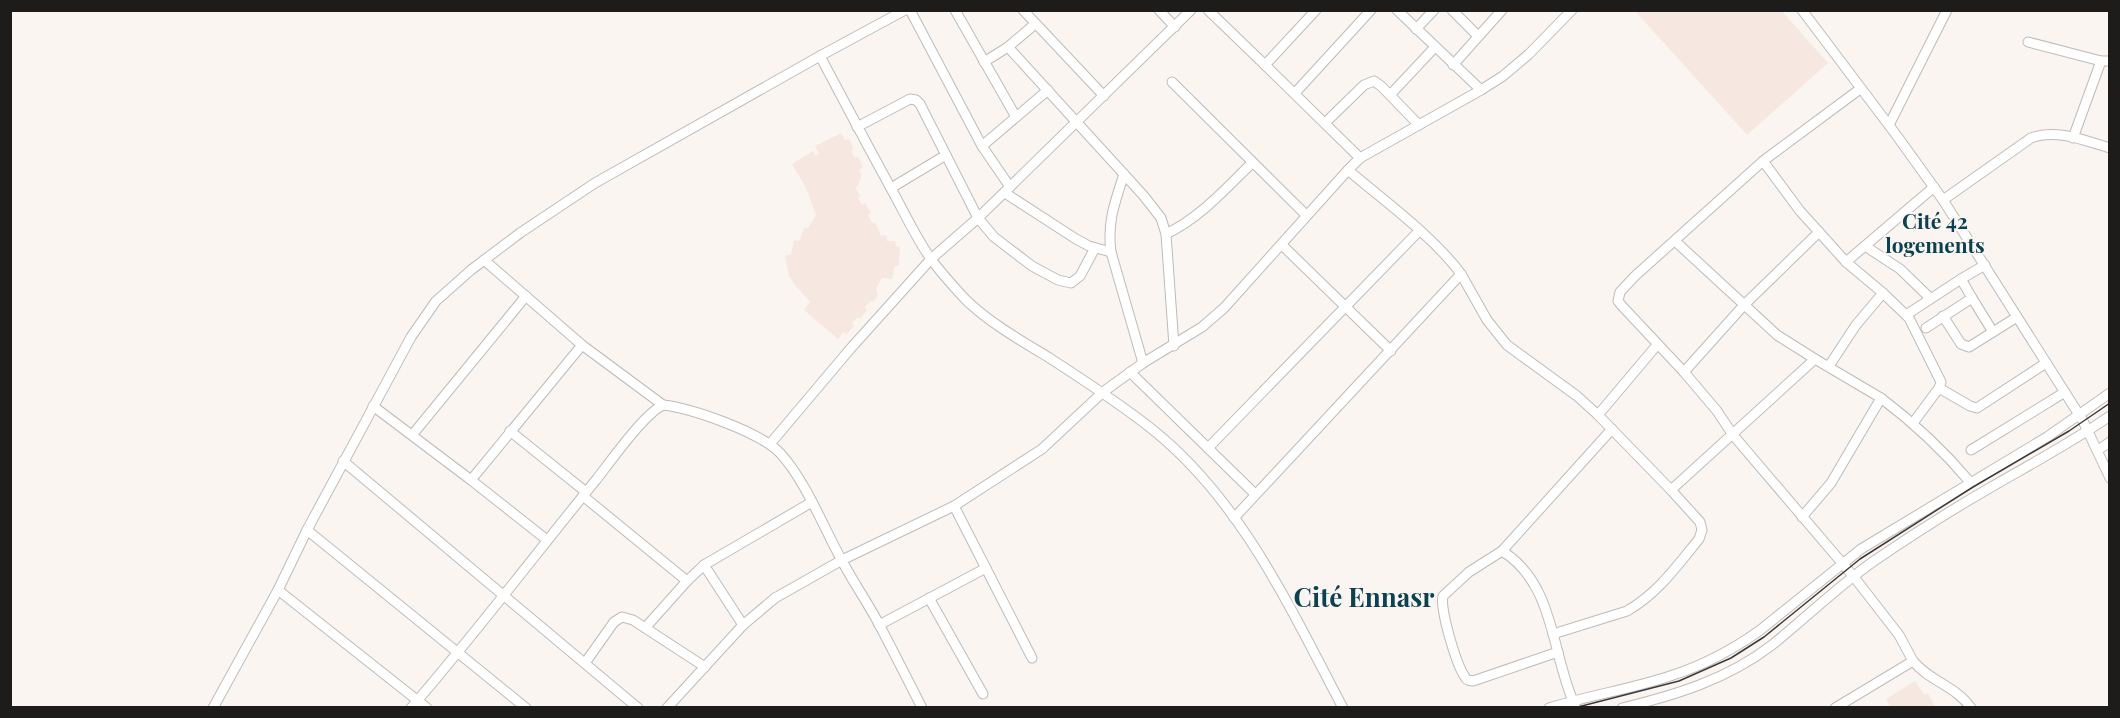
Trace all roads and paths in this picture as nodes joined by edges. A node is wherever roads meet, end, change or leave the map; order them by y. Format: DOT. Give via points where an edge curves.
graph roads {
  1 [pos="905,10"];
  2 [pos="910,10"];
  3 [pos="955,10"];
  4 [pos="1023,10"];
  5 [pos="1159,10"];
  6 [pos="1191,10"];
  7 [pos="1208,10"];
  8 [pos="1316,10"];
  9 [pos="1371,10"];
  10 [pos="1397,10"];
  11 [pos="1434,10"];
  12 [pos="1452,10"];
  13 [pos="1503,10"];
  14 [pos="1572,10"];
  15 [pos="1802,10"];
  16 [pos="1947,10"];
  17 [pos="1035,24"];
  18 [pos="1175,27"];
  19 [pos="1416,29"];
  20 [pos="1478,36"];
  21 [pos="2028,42"];
  22 [pos="1008,47"];
  23 [pos="1435,47"];
  24 [pos="820,56"];
  25 [pos="2105,61"];
  26 [pos="984,62"];
  27 [pos="1265,65"];
  28 [pos="1453,65"];
  29 [pos="1172,82"];
  30 [pos="1860,89"];
  31 [pos="1048,90"];
  32 [pos="1481,90"];
  33 [pos="1295,93"];
  34 [pos="1390,95"];
  35 [pos="1104,96"];
  36 [pos="1016,117"];
  37 [pos="1077,122"];
  38 [pos="1325,123"];
  39 [pos="1419,125"];
  40 [pos="1889,125"];
  41 [pos="857,127"];
  42 [pos="2073,138"];
  43 [pos="982,146"];
  44 [pos="2109,148"];
  45 [pos="945,155"];
  46 [pos="1360,158"];
  47 [pos="1763,161"];
  48 [pos="1252,163"];
  49 [pos="1348,170"];
  50 [pos="1124,174"];
  51 [pos="891,188"];
  52 [pos="1934,188"];
  53 [pos="1008,190"];
  54 [pos="1943,200"];
  55 [pos="1306,215"];
  56 [pos="978,218"];
  57 [pos="1419,231"];
  58 [pos="1819,232"];
  59 [pos="1166,234"];
  60 [pos="1675,241"];
  61 [pos="1282,245"];
  62 [pos="1865,246"];
  63 [pos="1095,248"];
  64 [pos="1111,252"];
  65 [pos="931,259"];
  66 [pos="484,260"];
  67 [pos="1846,262"];
  68 [pos="1985,266"];
  69 [pos="1461,274"];
  70 [pos="1961,279"];
  71 [pos="1883,293"];
  72 [pos="526,296"];
  73 [pos="1930,298"];
  74 [pos="1972,298"];
  75 [pos="1744,305"];
  76 [pos="1345,306"];
  77 [pos="1906,315"];
  78 [pos="1943,316"];
  79 [pos="2017,317"];
  80 [pos="1926,328"];
  81 [pos="1993,332"];
  82 [pos="582,345"];
  83 [pos="1658,345"];
  84 [pos="1174,346"];
  85 [pos="1391,351"];
  86 [pos="1815,358"];
  87 [pos="1143,363"];
  88 [pos="2046,363"];
  89 [pos="1829,366"];
  90 [pos="1130,372"];
  91 [pos="1684,372"];
  92 [pos="1940,388"];
  93 [pos="1103,392"];
  94 [pos="2065,392"];
  95 [pos="2109,393"];
  96 [pos="1881,398"];
  97 [pos="663,405"];
  98 [pos="374,406"];
  99 [pos="2078,414"];
  100 [pos="1598,416"];
  101 [pos="2109,416"];
  102 [pos="1913,423"];
  103 [pos="1612,429"];
  104 [pos="2088,430"];
  105 [pos="510,431"];
  106 [pos="413,434"];
  107 [pos="1733,435"];
  108 [pos="2109,442"];
  109 [pos="770,444"];
  110 [pos="1208,448"];
  111 [pos="1971,450"];
  112 [pos="2098,450"];
  113 [pos="343,461"];
  114 [pos="2109,478"];
  115 [pos="471,480"];
  116 [pos="1970,482"];
  117 [pos="1671,490"];
  118 [pos="585,494"];
  119 [pos="1256,494"];
  120 [pos="812,502"];
  121 [pos="954,506"];
  122 [pos="1802,517"];
  123 [pos="1234,518"];
  124 [pos="307,530"];
  125 [pos="547,540"];
  126 [pos="1502,551"];
  127 [pos="842,560"];
  128 [pos="1842,563"];
  129 [pos="704,564"];
  130 [pos="986,568"];
  131 [pos="1854,577"];
  132 [pos="687,581"];
  133 [pos="278,590"];
  134 [pos="502,595"];
  135 [pos="929,598"];
  136 [pos="743,625"];
  137 [pos="879,625"];
  138 [pos="645,628"];
  139 [pos="1553,634"];
  140 [pos="1558,652"];
  141 [pos="458,653"];
  142 [pos="1032,658"];
  143 [pos="1913,661"];
  144 [pos="585,663"];
  145 [pos="705,667"];
  146 [pos="983,694"];
  147 [pos="417,700"];
  148 [pos="1574,704"];
  149 [pos="213,708"];
  150 [pos="411,708"];
  151 [pos="427,708"];
  152 [pos="526,708"];
  153 [pos="638,708"];
  154 [pos="667,708"];
  155 [pos="922,708"];
  156 [pos="1343,708"];
  157 [pos="1549,708"];
  158 [pos="1622,708"];
  159 [pos="1835,708"];
  160 [pos="1971,708"];
  1 -- 24 [label="street"];
  2 -- 43 [label="street"];
  3 -- 26 [label="street"];
  4 -- 17 [label="street"];
  5 -- 18 [label="street"];
  6 -- 18 [label="street"];
  7 -- 27 [label="street"];
  8 -- 27 [label="street"];
  9 -- 33 [label="street"];
  10 -- 19 [label="street"];
  11 -- 19 [label="street"];
  12 -- 20 [label="street"];
  13 -- 20 [label="street"];
  14 -- 32 [label="street" via="1523,60"];
  15 -- 30 [label="street"];
  16 -- 40 [label="street"];
  17 -- 22 [label="street"];
  17 -- 35 [label="street"];
  18 -- 35 [label="street"];
  19 -- 23 [label="street"];
  20 -- 28 [label="street"];
  21 -- 25 [label="street"];
  22 -- 26 [label="street"];
  22 -- 31 [label="street"];
  23 -- 28 [label="street"];
  23 -- 34 [label="street"];
  24 -- 41 [label="street"];
  24 -- 66 [label="street" via="595,183"];
  25 -- 42 [label="street"];
  26 -- 36 [label="street"];
  27 -- 33 [label="street"];
  28 -- 32 [label="street"];
  29 -- 48 [label="street"];
  30 -- 40 [label="street"];
  30 -- 47 [label="street"];
  31 -- 36 [label="street"];
  31 -- 37 [label="street"];
  32 -- 39 [label="street"];
  33 -- 38 [label="street"];
  34 -- 38 [label="street" via="1378,82 1368,82"];
  34 -- 39 [label="street"];
  35 -- 37 [label="street"];
  36 -- 43 [label="street"];
  37 -- 50 [label="street"];
  37 -- 53 [label="street"];
  38 -- 46 [label="street"];
  39 -- 46 [label="street"];
  40 -- 52 [label="street"];
  41 -- 45 [label="street" via="910,99 916,100"];
  41 -- 51 [label="street"];
  42 -- 44 [label="street"];
  42 -- 54 [label="street" via="2047,134 2031,138"];
  43 -- 53 [label="street"];
  45 -- 51 [label="street"];
  45 -- 56 [label="street"];
  46 -- 49 [label="street"];
  47 -- 58 [label="street"];
  47 -- 60 [label="street"];
  48 -- 55 [label="street"];
  48 -- 59 [label="street" via="1199,214"];
  49 -- 55 [label="street"];
  49 -- 57 [label="street"];
  50 -- 59 [label="street" via="1161,218"];
  50 -- 64 [label="street" via="1110,216"];
  51 -- 65 [label="street"];
  52 -- 54 [label="street"];
  52 -- 62 [label="street"];
  53 -- 56 [label="street"];
  53 -- 63 [label="street" via="1076,239"];
  54 -- 68 [label="street"];
  55 -- 61 [label="street"];
  56 -- 63 [label="street" via="1011,251 1066,283 1080,276"];
  56 -- 65 [label="street"];
  57 -- 69 [label="street"];
  57 -- 76 [label="street"];
  58 -- 67 [label="street"];
  58 -- 75 [label="street"];
  59 -- 84 [label="street"];
  60 -- 75 [label="street"];
  60 -- 83 [label="street" via="1635,276 1618,298"];
  61 -- 76 [label="street"];
  61 -- 84 [label="street" via="1213,318"];
  62 -- 67 [label="street"];
  62 -- 73 [label="street" via="1900,269"];
  63 -- 64 [label="street"];
  64 -- 87 [label="street"];
  65 -- 93 [label="street" via="966,299 1000,328"];
  65 -- 109 [label="street"];
  66 -- 72 [label="street"];
  66 -- 98 [label="street" via="436,301 411,337"];
  67 -- 71 [label="street"];
  68 -- 70 [label="street"];
  68 -- 79 [label="street"];
  69 -- 85 [label="street"];
  69 -- 100 [label="street" via="1487,320 1507,345"];
  70 -- 73 [label="street"];
  70 -- 74 [label="street"];
  71 -- 77 [label="street"];
  71 -- 89 [label="street"];
  72 -- 82 [label="street"];
  72 -- 106 [label="street"];
  73 -- 77 [label="street"];
  74 -- 78 [label="street"];
  74 -- 81 [label="street"];
  75 -- 86 [label="street" via="1784,340"];
  75 -- 91 [label="street"];
  76 -- 85 [label="street"];
  76 -- 110 [label="street"];
  77 -- 92 [label="street" via="1941,380"];
  78 -- 80 [label="street"];
  78 -- 81 [label="street" via="1966,347"];
  79 -- 81 [label="street"];
  79 -- 88 [label="street"];
  82 -- 97 [label="street"];
  82 -- 105 [label="street"];
  83 -- 91 [label="street"];
  83 -- 100 [label="street"];
  84 -- 87 [label="street"];
  85 -- 119 [label="street"];
  86 -- 89 [label="street"];
  86 -- 107 [label="street"];
  87 -- 90 [label="street"];
  88 -- 92 [label="street" via="1979,408"];
  88 -- 94 [label="street"];
  89 -- 96 [label="street"];
  90 -- 93 [label="street"];
  90 -- 110 [label="street"];
  91 -- 107 [label="street"];
  92 -- 102 [label="street"];
  93 -- 121 [label="street" via="1042,449"];
  93 -- 123 [label="street" via="1171,445"];
  94 -- 99 [label="street"];
  94 -- 111 [label="street"];
  95 -- 99 [label="street"];
  96 -- 102 [label="street"];
  96 -- 122 [label="street" via="1831,483"];
  97 -- 109 [label="street" via="702,414"];
  97 -- 118 [label="street"];
  98 -- 106 [label="street"];
  98 -- 113 [label="street"];
  99 -- 104 [label="street"];
  99 -- 116 [label="street"];
  100 -- 103 [label="street"];
  101 -- 104 [label="street"];
  102 -- 116 [label="street"];
  103 -- 117 [label="street"];
  103 -- 126 [label="street"];
  104 -- 112 [label="street"];
  104 -- 131 [label="street" via="1981,493"];
  105 -- 115 [label="street"];
  105 -- 118 [label="street"];
  106 -- 115 [label="street"];
  107 -- 117 [label="street"];
  107 -- 122 [label="street"];
  108 -- 112 [label="street"];
  109 -- 120 [label="street"];
  110 -- 119 [label="street"];
  112 -- 114 [label="street"];
  113 -- 124 [label="street"];
  113 -- 134 [label="street"];
  115 -- 125 [label="street"];
  116 -- 128 [label="street"];
  117 -- 139 [label="street" via="1700,522 1700,539 1655,591 1637,605"];
  118 -- 125 [label="street"];
  118 -- 132 [label="street"];
  119 -- 123 [label="street"];
  120 -- 127 [label="street"];
  120 -- 129 [label="street"];
  121 -- 127 [label="street"];
  121 -- 130 [label="street"];
  122 -- 128 [label="street"];
  123 -- 156 [label="street"];
  124 -- 133 [label="street"];
  124 -- 141 [label="street"];
  125 -- 134 [label="street"];
  126 -- 139 [label="street" via="1532,579"];
  126 -- 140 [label="street" via="1469,572 1443,596 1442,610 1464,676 1473,681"];
  127 -- 136 [label="street" via="774,598"];
  127 -- 137 [label="street"];
  128 -- 131 [label="street"];
  128 -- 148 [label="street" via="1759,632 1717,657 1661,679"];
  129 -- 132 [label="street"];
  129 -- 136 [label="street"];
  130 -- 135 [label="street"];
  130 -- 142 [label="street"];
  131 -- 143 [label="street" via="1899,635"];
  131 -- 158 [label="street" via="1771,646 1738,667 1669,697"];
  132 -- 138 [label="street"];
  133 -- 147 [label="street"];
  133 -- 149 [label="street"];
  134 -- 141 [label="street"];
  134 -- 144 [label="street"];
  135 -- 137 [label="street"];
  135 -- 146 [label="street"];
  136 -- 145 [label="street"];
  137 -- 155 [label="street"];
  138 -- 144 [label="street" via="622,617 614,622"];
  138 -- 145 [label="street"];
  139 -- 140 [label="street"];
  140 -- 148 [label="street"];
  141 -- 147 [label="street"];
  141 -- 152 [label="street"];
  143 -- 159 [label="street"];
  143 -- 160 [label="street" via="1926,675 1962,696"];
  144 -- 153 [label="street"];
  145 -- 154 [label="street"];
  147 -- 150 [label="street"];
  147 -- 151 [label="street"];
  148 -- 157 [label="street"];
}
